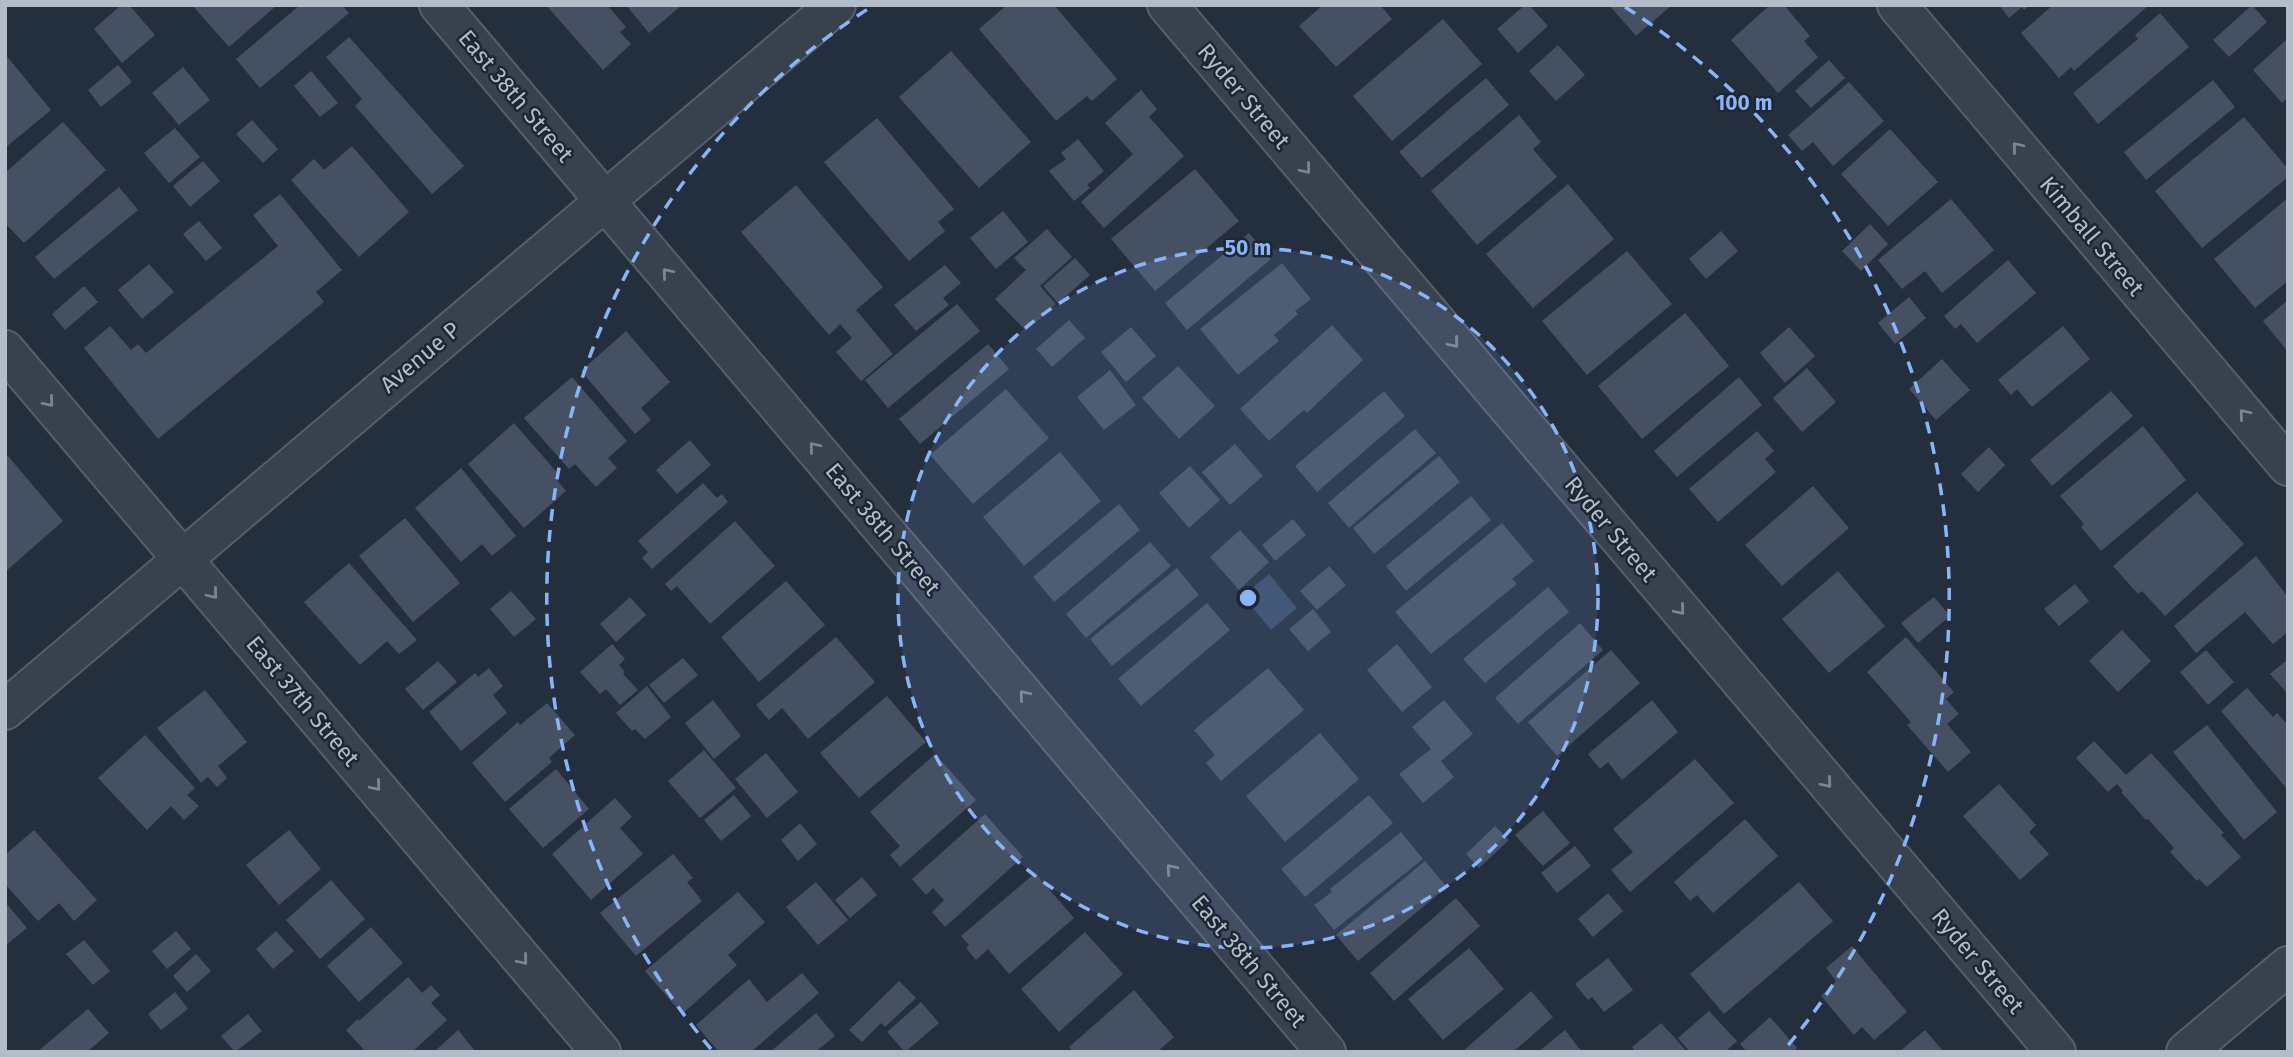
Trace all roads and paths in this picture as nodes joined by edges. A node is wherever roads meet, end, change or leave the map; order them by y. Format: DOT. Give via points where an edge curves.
graph roads {
  1 [pos="439,5"];
  2 [pos="836,5"];
  3 [pos="1167,5"];
  4 [pos="1896,5"];
  5 [pos="605,201"];
  6 [pos="5,350"];
  7 [pos="2288,466"];
  8 [pos="183,559"];
  9 [pos="5,710"];
  10 [pos="2288,966"];
  11 [pos="601,1052"];
  12 [pos="1326,1052"];
  13 [pos="2056,1052"];
  14 [pos="2186,1052"];
  1 -- 5 [label="street, East 38th Street"];
  2 -- 5 [label="street, Avenue P"];
  3 -- 13 [label="street, Ryder Street, one-way"];
  7 -- 4 [label="street, Kimball Street, one-way"];
  5 -- 8 [label="street, Avenue P"];
  12 -- 5 [label="street, East 38th Street, one-way"];
  6 -- 8 [label="street, East 37th Street, one-way"];
  8 -- 9 [label="street, Avenue P"];
  8 -- 11 [label="street, East 37th Street, one-way"];
  10 -- 14 [label="street"];
}
